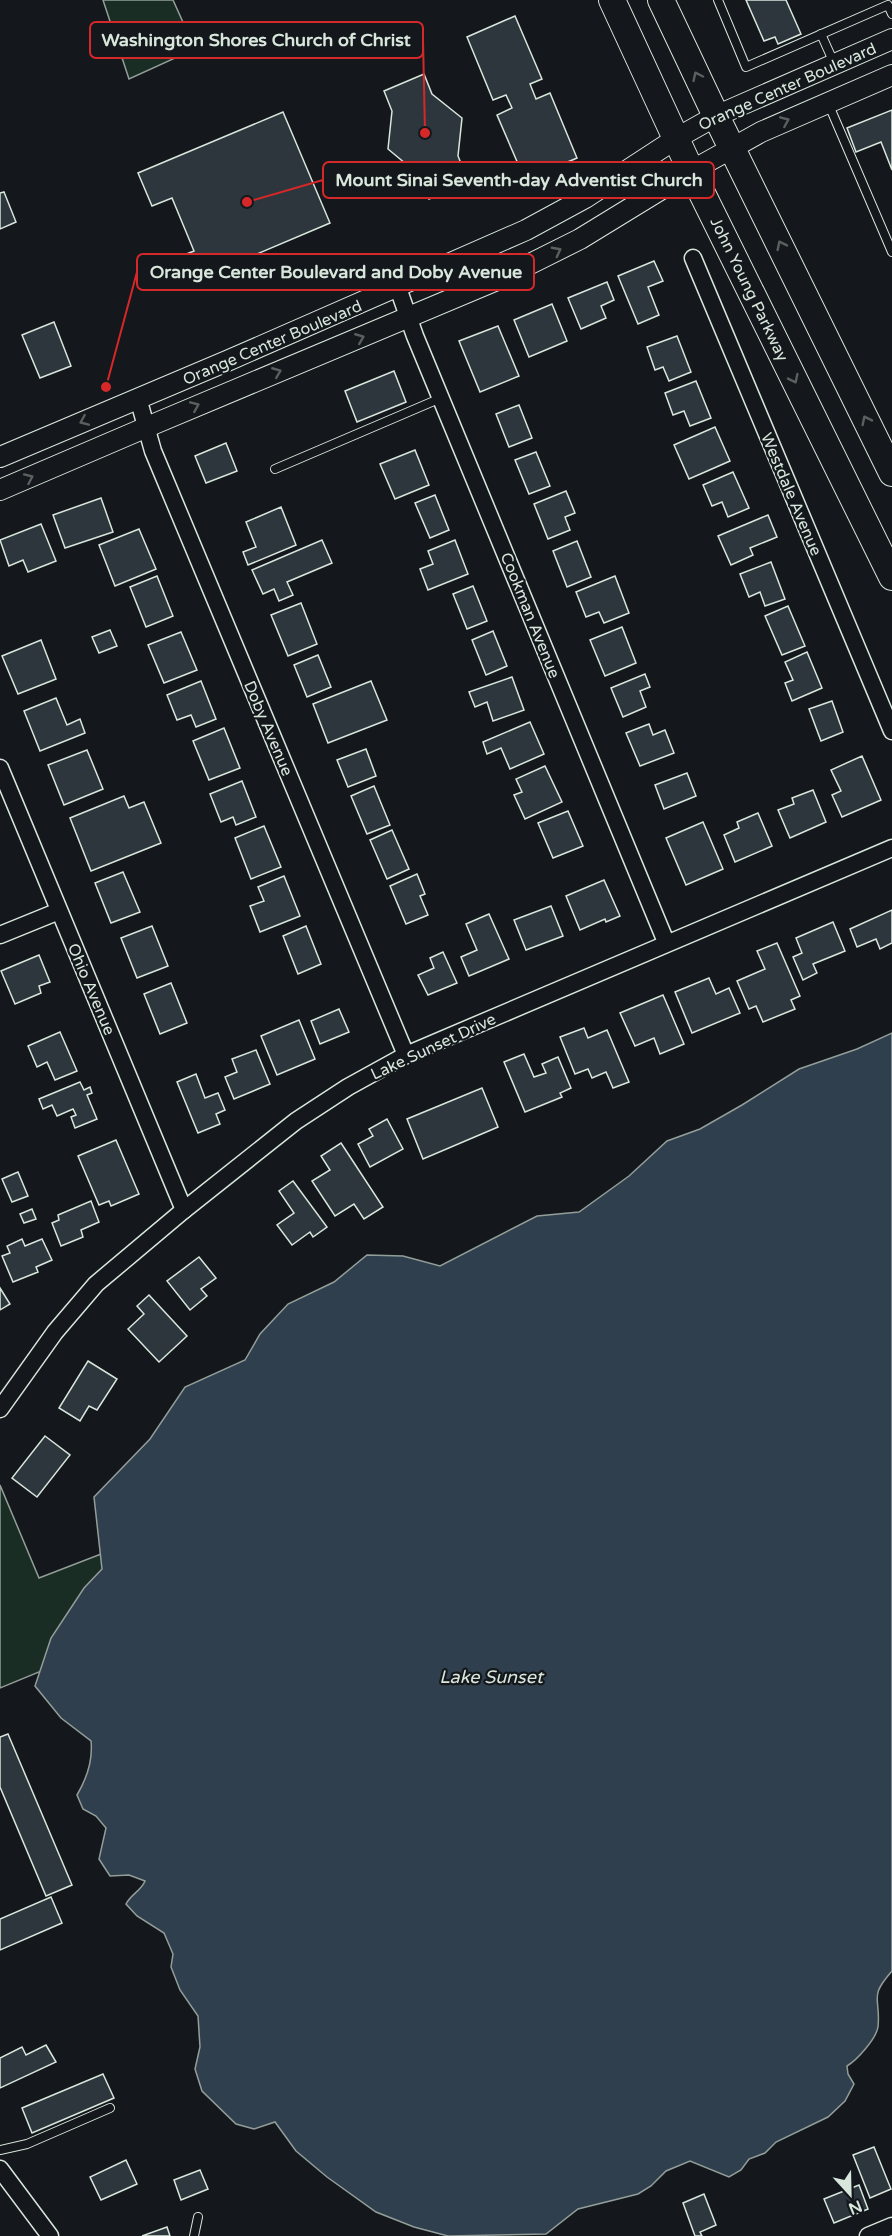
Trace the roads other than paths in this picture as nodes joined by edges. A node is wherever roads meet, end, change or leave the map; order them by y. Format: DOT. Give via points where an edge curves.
graph roads {
  1 [pos="612,0"];
  2 [pos="662,0"];
  3 [pos="718,0"];
  4 [pos="892,14"];
  5 [pos="821,34"];
  6 [pos="892,39"];
  7 [pos="834,64"];
  8 [pos="892,75"];
  9 [pos="828,103"];
  10 [pos="716,116"];
  11 [pos="677,138"];
  12 [pos="733,147"];
  13 [pos="692,171"];
  14 [pos="892,252"];
  15 [pos="693,258"];
  16 [pos="398,288"];
  17 [pos="408,318"];
  18 [pos="138,398"];
  19 [pos="441,398"];
  20 [pos="147,427"];
  21 [pos="0,457"];
  22 [pos="275,469"];
  23 [pos="892,473"];
  24 [pos="0,490"];
  25 [pos="892,577"];
  26 [pos="892,731"];
  27 [pos="0,768"];
  28 [pos="892,848"];
  29 [pos="59,911"];
  30 [pos="0,935"];
  31 [pos="666,942"];
  32 [pos="406,1055"];
  33 [pos="184,1210"];
  34 [pos="0,1409"];
  35 [pos="110,2108"];
  36 [pos="0,2150"];
  37 [pos="0,2169"];
  38 [pos="198,2217"];
  39 [pos="892,2226"];
  40 [pos="50,2236"];
  41 [pos="194,2236"];
  42 [pos="868,2236"];
  1 -- 11 [label="main road, John Young Parkway"];
  10 -- 2 [label="main road, one-way"];
  3 -- 5 [label="lane" via="746,67"];
  4 -- 5 [label="lane" via="888,5"];
  5 -- 7 [label="lane"];
  6 -- 7 [label="street, Orange Center Boulevard"];
  7 -- 10 [label="street, Orange Center Boulevard"];
  8 -- 9 [label="street, Orange Center Boulevard"];
  12 -- 9 [label="street, Orange Center Boulevard, one-way"];
  9 -- 14 [label="lane"];
  10 -- 11 [label="street, Orange Center Boulevard"];
  10 -- 12 [label="main road"];
  11 -- 13 [label="main road, John Young Parkway"];
  11 -- 16 [label="street, Orange Center Boulevard" via="547,220"];
  12 -- 13 [label="street, Orange Center Boulevard"];
  23 -- 12 [label="main road, one-way"];
  17 -- 13 [label="street, Orange Center Boulevard, one-way" via="547,257"];
  13 -- 25 [label="main road, John Young Parkway, one-way"];
  15 -- 26 [label="street, Westdale Avenue"];
  16 -- 17 [label="street, Cookman Avenue"];
  16 -- 18 [label="street, Orange Center Boulevard"];
  17 -- 19 [label="street, Cookman Avenue"];
  20 -- 17 [label="street, Orange Center Boulevard, one-way"];
  18 -- 20 [label="street, Doby Avenue"];
  18 -- 21 [label="street, Orange Center Boulevard, one-way"];
  19 -- 22 [label="lane"];
  19 -- 31 [label="street, Cookman Avenue"];
  24 -- 20 [label="street, Orange Center Boulevard, one-way"];
  20 -- 32 [label="street, Doby Avenue" via="157,462"];
  27 -- 29 [label="street, Ohio Avenue"];
  28 -- 31 [label="street, Lake Sunset Drive"];
  29 -- 30 [label="street"];
  29 -- 33 [label="street, Ohio Avenue"];
  31 -- 32 [label="street, Lake Sunset Drive"];
  32 -- 33 [label="street, Lake Sunset Drive" via="296,1121"];
  33 -- 34 [label="street, Lake Sunset Drive" via="96,1284"];
  35 -- 36 [label="lane" via="27,2144"];
  37 -- 40 [label="street"];
  38 -- 41 [label="lane"];
  39 -- 42 [label="street"];
}
